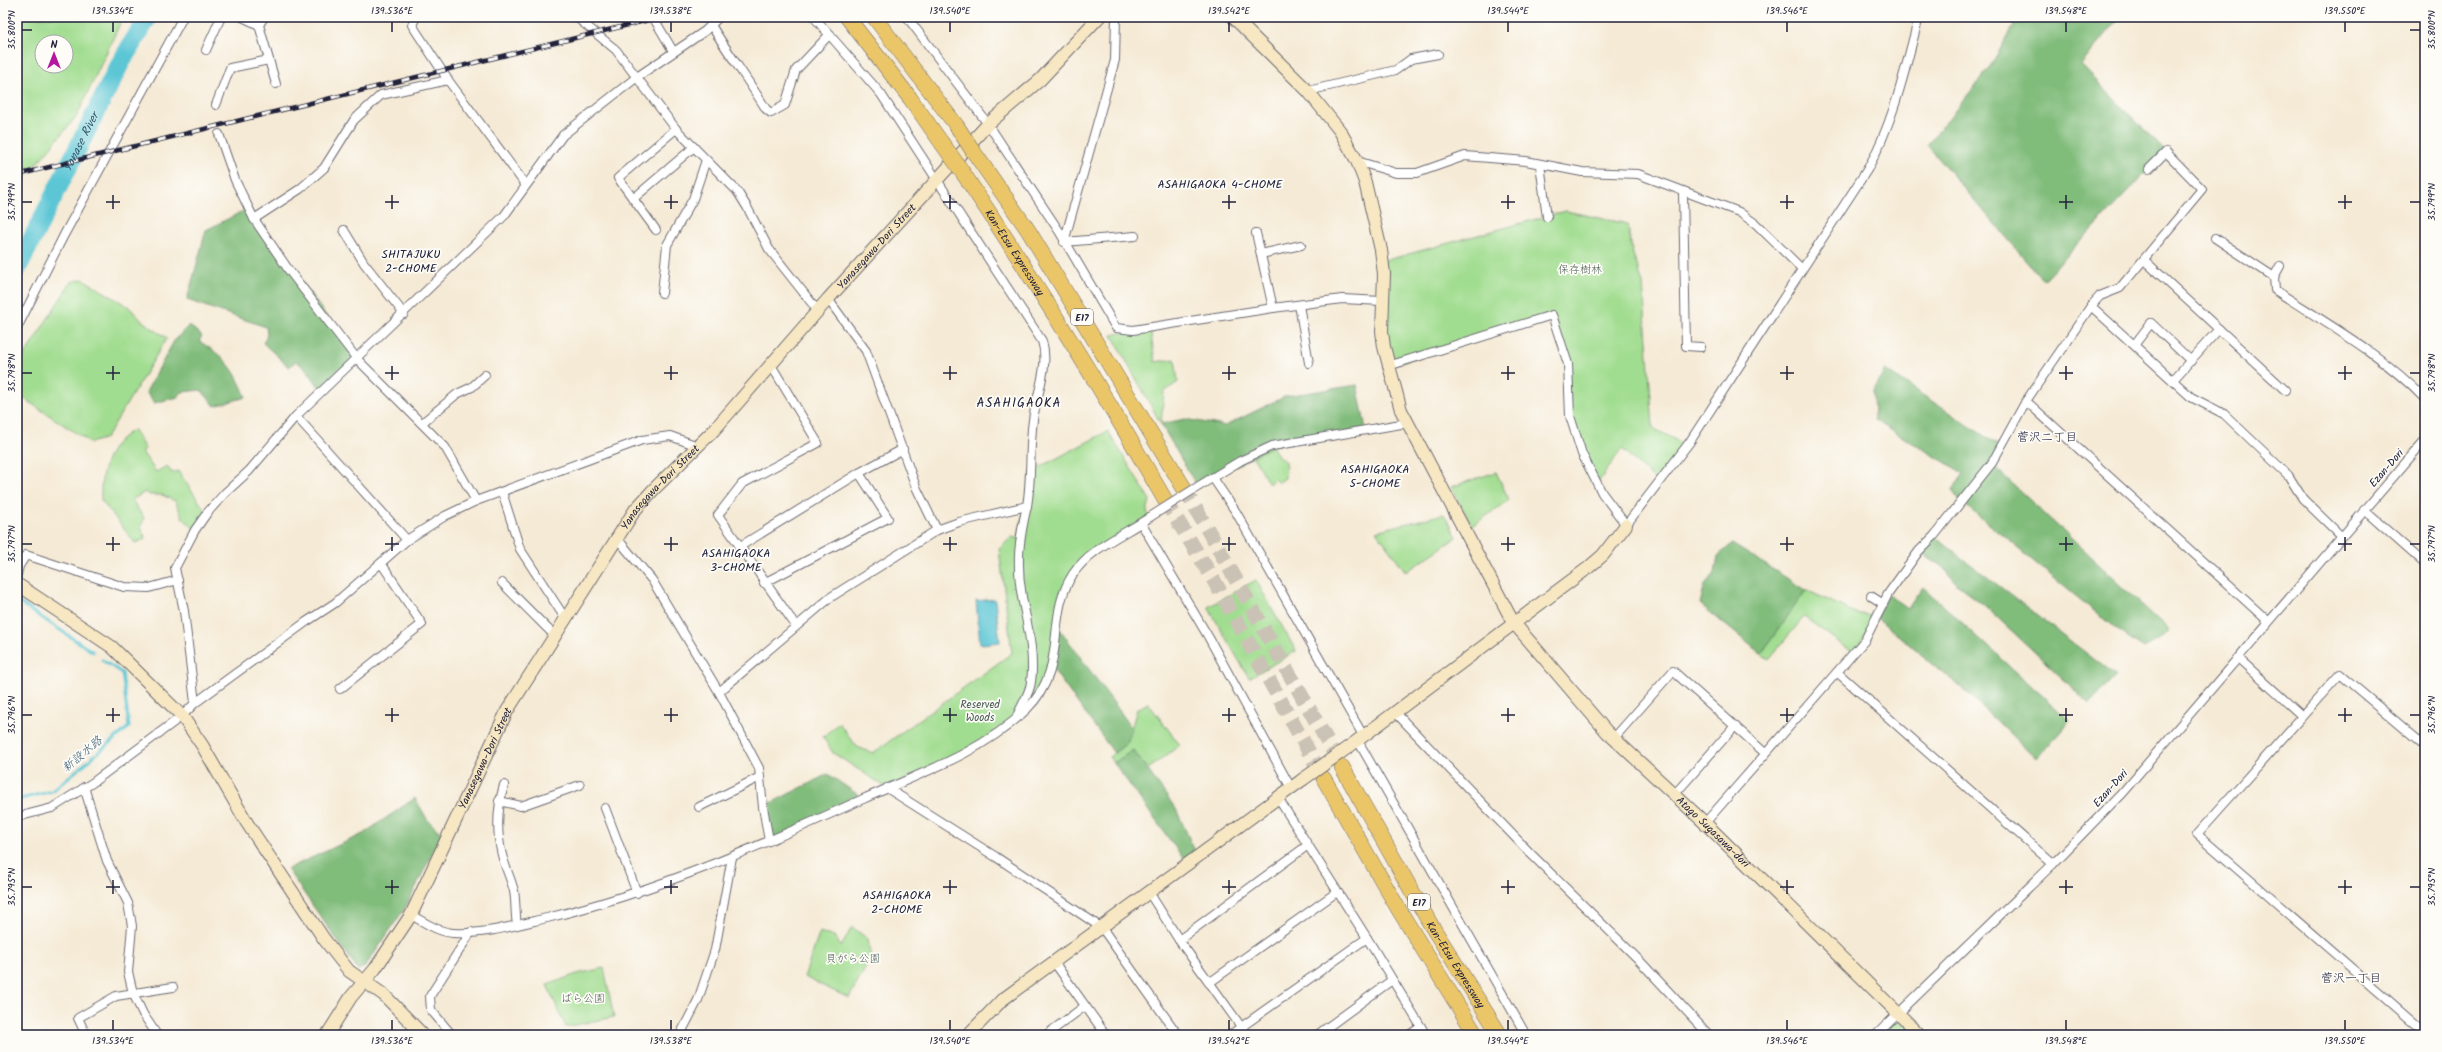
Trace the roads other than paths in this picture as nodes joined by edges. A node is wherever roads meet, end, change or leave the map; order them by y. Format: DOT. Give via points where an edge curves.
graph roads {
  1 [pos="183,17"];
  2 [pos="221,17"];
  3 [pos="242,17"];
  4 [pos="264,17"];
  5 [pos="416,17"];
  6 [pos="576,17"];
  7 [pos="653,17"];
  8 [pos="718,17"];
  9 [pos="814,17"];
  10 [pos="847,17"];
  11 [pos="874,17"];
  12 [pos="907,17"];
  13 [pos="1099,17"];
  14 [pos="1116,17"];
  15 [pos="1233,17"];
  16 [pos="1919,17"];
  17 [pos="259,25"];
  18 [pos="711,25"];
  19 [pos="830,34"];
  20 [pos="206,50"];
  21 [pos="673,52"];
  22 [pos="1438,54"];
  23 [pos="269,60"];
  24 [pos="637,77"];
  25 [pos="448,80"];
  26 [pos="276,84"];
  27 [pos="1308,91"];
  28 [pos="216,105"];
  29 [pos="988,124"];
  30 [pos="676,129"];
  31 [pos="219,134"];
  32 [pos="694,147"];
  33 [pos="706,160"];
  34 [pos="1357,161"];
  35 [pos="1540,164"];
  36 [pos="2149,169"];
  37 [pos="938,180"];
  38 [pos="525,184"];
  39 [pos="1683,193"];
  40 [pos="633,199"];
  41 [pos="1547,217"];
  42 [pos="254,219"];
  43 [pos="344,230"];
  44 [pos="656,230"];
  45 [pos="1256,233"];
  46 [pos="1135,236"];
  47 [pos="2215,238"];
  48 [pos="1064,242"];
  49 [pos="1301,245"];
  50 [pos="1261,254"];
  51 [pos="2144,260"];
  52 [pos="2280,266"];
  53 [pos="1802,269"];
  54 [pos="2274,277"];
  55 [pos="662,293"];
  56 [pos="828,299"];
  57 [pos="1382,301"];
  58 [pos="1299,305"];
  59 [pos="2091,306"];
  60 [pos="1273,308"];
  61 [pos="818,311"];
  62 [pos="404,314"];
  63 [pos="17,328"];
  64 [pos="2219,329"];
  65 [pos="2135,344"];
  66 [pos="1701,346"];
  67 [pos="357,359"];
  68 [pos="2191,361"];
  69 [pos="1309,363"];
  70 [pos="771,364"];
  71 [pos="1388,366"];
  72 [pos="485,375"];
  73 [pos="2173,380"];
  74 [pos="2285,390"];
  75 [pos="2425,399"];
  76 [pos="2026,401"];
  77 [pos="296,416"];
  78 [pos="422,423"];
  79 [pos="1407,423"];
  80 [pos="2425,440"];
  81 [pos="698,446"];
  82 [pos="903,449"];
  83 [pos="859,473"];
  84 [pos="1213,478"];
  85 [pos="1184,488"];
  86 [pos="502,492"];
  87 [pos="1165,500"];
  88 [pos="476,501"];
  89 [pos="1027,506"];
  90 [pos="2364,510"];
  91 [pos="1141,523"];
  92 [pos="1626,525"];
  93 [pos="936,530"];
  94 [pos="2341,536"];
  95 [pos="616,537"];
  96 [pos="407,540"];
  97 [pos="739,547"];
  98 [pos="381,563"];
  99 [pos="2425,564"];
  100 [pos="17,575"];
  101 [pos="178,580"];
  102 [pos="502,582"];
  103 [pos="764,583"];
  104 [pos="17,584"];
  105 [pos="1871,596"];
  106 [pos="1882,603"];
  107 [pos="565,618"];
  108 [pos="2268,620"];
  109 [pos="1513,622"];
  110 [pos="796,626"];
  111 [pos="554,636"];
  112 [pos="2238,658"];
  113 [pos="1837,672"];
  114 [pos="340,689"];
  115 [pos="719,692"];
  116 [pos="195,703"];
  117 [pos="1395,712"];
  118 [pos="182,716"];
  119 [pos="2302,716"];
  120 [pos="1015,719"];
  121 [pos="1735,726"];
  122 [pos="1614,738"];
  123 [pos="1358,741"];
  124 [pos="2425,746"];
  125 [pos="1765,753"];
  126 [pos="1342,767"];
  127 [pos="760,777"];
  128 [pos="1324,779"];
  129 [pos="504,785"];
  130 [pos="580,785"];
  131 [pos="84,787"];
  132 [pos="887,788"];
  133 [pos="1291,788"];
  134 [pos="1674,795"];
  135 [pos="1278,798"];
  136 [pos="499,801"];
  137 [pos="698,807"];
  138 [pos="605,808"];
  139 [pos="17,817"];
  140 [pos="1705,823"];
  141 [pos="769,842"];
  142 [pos="1308,845"];
  143 [pos="732,857"];
  144 [pos="2053,864"];
  145 [pos="1337,892"];
  146 [pos="637,893"];
  147 [pos="1150,894"];
  148 [pos="411,916"];
  149 [pos="517,925"];
  150 [pos="1102,928"];
  151 [pos="471,932"];
  152 [pos="1367,938"];
  153 [pos="1179,940"];
  154 [pos="1054,962"];
  155 [pos="1392,980"];
  156 [pos="364,981"];
  157 [pos="1209,983"];
  158 [pos="173,987"];
  159 [pos="133,993"];
  160 [pos="1085,1006"];
  161 [pos="1899,1013"];
  162 [pos="1241,1027"];
  163 [pos="1420,1027"];
  164 [pos="2425,1032"];
  165 [pos="86,1035"];
  166 [pos="157,1035"];
  167 [pos="327,1035"];
  168 [pos="423,1035"];
  169 [pos="452,1035"];
  170 [pos="680,1035"];
  171 [pos="968,1035"];
  172 [pos="1046,1035"];
  173 [pos="1106,1035"];
  174 [pos="1178,1035"];
  175 [pos="1230,1035"];
  176 [pos="1247,1035"];
  177 [pos="1317,1035"];
  178 [pos="1409,1035"];
  179 [pos="1426,1035"];
  180 [pos="1476,1035"];
  181 [pos="1500,1035"];
  182 [pos="1526,1035"];
  183 [pos="1709,1035"];
  184 [pos="1876,1035"];
  185 [pos="1920,1035"];
  1 -- 63 [label="street" via="64,235"];
  2 -- 20 [label="street"];
  3 -- 17 [label="street"];
  4 -- 17 [label="street"];
  5 -- 25 [label="street" via="412,25"];
  6 -- 24 [label="street" via="616,50"];
  7 -- 21 [label="street"];
  8 -- 18 [label="street"];
  9 -- 19 [label="street"];
  10 -- 87 [label="highway, Kan-Etsu Expressway / E17, bridge" via="910,98 1022,261"];
  11 -- 85 [label="highway, Kan-Etsu Expressway / E17, bridge" via="956,125 1028,230 1142,414"];
  12 -- 29 [label="street"];
  13 -- 29 [label="street, Yanasegawa-Dori Street" via="1040,80"];
  14 -- 48 [label="street" via="1115,60"];
  15 -- 27 [label="street, Atago Sugasawa-dori"];
  16 -- 53 [label="street" via="1882,144"];
  17 -- 23 [label="street"];
  18 -- 19 [label="street" via="733,61 741,68 771,113 785,105 796,70"];
  18 -- 21 [label="street"];
  19 -- 37 [label="street" via="881,94"];
  21 -- 24 [label="street"];
  22 -- 27 [label="street" via="1411,59 1396,70"];
  23 -- 26 [label="street"];
  23 -- 28 [label="street" via="230,68"];
  24 -- 30 [label="street"];
  24 -- 38 [label="street" via="563,135"];
  25 -- 38 [label="street"];
  25 -- 42 [label="street" via="381,95 354,120 324,168 300,189"];
  27 -- 34 [label="street, Atago Sugasawa-dori" via="1340,131"];
  29 -- 37 [label="street, Yanasegawa-Dori Street"];
  29 -- 48 [label="street"];
  30 -- 32 [label="street"];
  30 -- 40 [label="street" via="618,178"];
  31 -- 42 [label="street" via="235,180"];
  32 -- 33 [label="street"];
  32 -- 40 [label="street"];
  33 -- 55 [label="street" via="693,199 667,245"];
  33 -- 61 [label="street" via="737,191 769,249"];
  34 -- 35 [label="street" via="1396,172 1418,172 1465,156 1526,160"];
  34 -- 57 [label="street, Atago Sugasawa-dori" via="1365,182 1381,250 1384,274"];
  35 -- 39 [label="street" via="1582,172 1638,174"];
  35 -- 41 [label="street"];
  36 -- 51 [label="street" via="2166,152 2202,189"];
  37 -- 56 [label="street, Yanasegawa-Dori Street"];
  37 -- 89 [label="street" via="1042,341 1042,373 1033,421 1031,485"];
  38 -- 62 [label="street" via="504,216"];
  39 -- 53 [label="street" via="1708,199 1739,212 1756,224"];
  39 -- 66 [label="street" via="1686,346"];
  40 -- 44 [label="street"];
  42 -- 67 [label="street" via="288,269"];
  43 -- 62 [label="street" via="364,263"];
  45 -- 50 [label="street"];
  46 -- 48 [label="street"];
  47 -- 54 [label="street"];
  48 -- 60 [label="street" via="1116,328 1133,330"];
  49 -- 50 [label="street"];
  50 -- 60 [label="street"];
  51 -- 59 [label="street" via="2120,288 2100,296"];
  51 -- 64 [label="street"];
  52 -- 54 [label="street"];
  53 -- 92 [label="street" via="1689,443"];
  54 -- 75 [label="street" via="2275,290 2368,350 2404,377"];
  56 -- 61 [label="street, Yanasegawa-Dori Street"];
  56 -- 82 [label="street" via="866,352"];
  57 -- 58 [label="street" via="1342,299"];
  57 -- 71 [label="street, Atago Sugasawa-dori" via="1382,331"];
  58 -- 60 [label="street"];
  58 -- 69 [label="street"];
  59 -- 65 [label="street"];
  59 -- 76 [label="street"];
  61 -- 70 [label="street, Yanasegawa-Dori Street"];
  62 -- 67 [label="street"];
  64 -- 68 [label="street"];
  64 -- 74 [label="street"];
  65 -- 68 [label="street" via="2151,323"];
  65 -- 73 [label="street"];
  67 -- 77 [label="street"];
  67 -- 78 [label="street"];
  68 -- 73 [label="street"];
  70 -- 81 [label="street, Yanasegawa-Dori Street"];
  70 -- 97 [label="street" via="818,443 742,484 718,515"];
  71 -- 79 [label="street, Atago Sugasawa-dori"];
  71 -- 92 [label="street" via="1552,315 1568,364 1570,416 1582,454 1602,493"];
  72 -- 78 [label="street"];
  73 -- 94 [label="street" via="2191,397 2224,414 2288,475 2303,499"];
  76 -- 106 [label="street" via="1992,463 1934,536 1919,550"];
  76 -- 108 [label="street"];
  77 -- 96 [label="street"];
  77 -- 101 [label="street" via="249,471 207,513 175,568"];
  78 -- 88 [label="street" via="445,446"];
  79 -- 84 [label="street" via="1272,446"];
  79 -- 109 [label="street, Atago Sugasawa-dori"];
  80 -- 90 [label="street, Ezan-Dori"];
  81 -- 86 [label="street" via="670,436 642,440"];
  81 -- 95 [label="street, Yanasegawa-Dori Street" via="654,489"];
  82 -- 83 [label="street"];
  82 -- 93 [label="street" via="916,487"];
  83 -- 97 [label="street"];
  83 -- 103 [label="street" via="888,518"];
  84 -- 91 [label="street, bridge"];
  84 -- 123 [label="street" via="1236,512"];
  86 -- 88 [label="street"];
  86 -- 107 [label="street" via="520,549"];
  88 -- 96 [label="street" via="445,516"];
  89 -- 93 [label="street"];
  89 -- 120 [label="street" via="1018,539 1019,569 1032,666 1031,683"];
  90 -- 94 [label="street, Ezan-Dori"];
  90 -- 99 [label="street"];
  91 -- 120 [label="street" via="1086,558 1072,575 1056,624 1052,668 1034,701"];
  91 -- 133 [label="street" via="1217,652"];
  92 -- 109 [label="street" via="1603,555 1588,568"];
  93 -- 110 [label="street" via="832,597"];
  94 -- 108 [label="street, Ezan-Dori"];
  95 -- 107 [label="street, Yanasegawa-Dori Street"];
  95 -- 115 [label="street" via="652,580"];
  96 -- 98 [label="street"];
  97 -- 103 [label="street"];
  98 -- 114 [label="street" via="422,624"];
  98 -- 116 [label="street" via="335,603"];
  100 -- 101 [label="street" via="26,555 124,587 149,588"];
  101 -- 116 [label="street"];
  102 -- 111 [label="street"];
  103 -- 110 [label="street"];
  104 -- 118 [label="street" via="112,647"];
  105 -- 106 [label="street"];
  106 -- 113 [label="street" via="1865,640"];
  107 -- 111 [label="street, Yanasegawa-Dori Street"];
  108 -- 112 [label="street, Ezan-Dori"];
  109 -- 117 [label="street"];
  109 -- 122 [label="street, Atago Sugasawa-dori" via="1591,715"];
  110 -- 115 [label="street"];
  111 -- 148 [label="street, Yanasegawa-Dori Street" via="507,711"];
  112 -- 119 [label="street"];
  112 -- 144 [label="street, Ezan-Dori" via="2122,793"];
  113 -- 125 [label="street"];
  113 -- 144 [label="street"];
  115 -- 127 [label="street" via="759,768"];
  116 -- 118 [label="street"];
  117 -- 123 [label="street"];
  117 -- 183 [label="street" via="1531,854 1638,959"];
  118 -- 131 [label="street"];
  118 -- 156 [label="street" via="305,914 349,971"];
  119 -- 124 [label="street" via="2340,674"];
  119 -- 164 [label="street" via="2197,834"];
  120 -- 132 [label="street" via="980,744 933,769"];
  121 -- 122 [label="street" via="1673,671"];
  121 -- 125 [label="street"];
  121 -- 134 [label="street"];
  122 -- 134 [label="street, Atago Sugasawa-dori"];
  123 -- 133 [label="street, bridge"];
  123 -- 182 [label="street"];
  125 -- 140 [label="street"];
  126 -- 181 [label="highway, Kan-Etsu Expressway / E17" via="1431,925"];
  127 -- 137 [label="street"];
  127 -- 141 [label="street"];
  128 -- 180 [label="highway, Kan-Etsu Expressway / E17"];
  129 -- 136 [label="street"];
  130 -- 136 [label="street" via="521,806"];
  131 -- 139 [label="street" via="52,808"];
  131 -- 159 [label="street" via="107,861 128,903 132,926 128,972"];
  132 -- 141 [label="street"];
  132 -- 150 [label="street"];
  133 -- 135 [label="street"];
  134 -- 140 [label="street, Atago Sugasawa-dori"];
  135 -- 142 [label="street"];
  135 -- 147 [label="street"];
  136 -- 149 [label="street" via="497,824 502,855 514,892"];
  138 -- 146 [label="street"];
  140 -- 161 [label="street, Atago Sugasawa-dori"];
  141 -- 143 [label="street"];
  142 -- 145 [label="street"];
  142 -- 153 [label="street"];
  143 -- 146 [label="street"];
  143 -- 170 [label="street" via="715,950 698,1000"];
  144 -- 161 [label="street, Ezan-Dori"];
  145 -- 152 [label="street"];
  145 -- 157 [label="street"];
  146 -- 149 [label="street"];
  147 -- 150 [label="street"];
  147 -- 153 [label="street"];
  148 -- 151 [label="street" via="444,932"];
  148 -- 156 [label="street, Yanasegawa-Dori Street" via="379,964"];
  149 -- 151 [label="street"];
  150 -- 154 [label="street"];
  150 -- 174 [label="street"];
  151 -- 169 [label="street" via="430,996 431,1010"];
  152 -- 155 [label="street"];
  152 -- 162 [label="street"];
  153 -- 157 [label="street"];
  154 -- 160 [label="street"];
  154 -- 171 [label="street" via="1002,1000"];
  155 -- 163 [label="street"];
  155 -- 177 [label="street"];
  156 -- 167 [label="street, Yanasegawa-Dori Street" via="350,997"];
  156 -- 168 [label="street" via="384,995"];
  157 -- 162 [label="street"];
  158 -- 159 [label="street"];
  159 -- 165 [label="street" via="116,996 78,1018"];
  159 -- 166 [label="street"];
  160 -- 172 [label="street"];
  160 -- 173 [label="street"];
  161 -- 184 [label="street, Ezan-Dori"];
  161 -- 185 [label="street, Atago Sugasawa-dori"];
  162 -- 175 [label="street"];
  162 -- 176 [label="street"];
  163 -- 178 [label="street"];
  163 -- 179 [label="street"];
}
